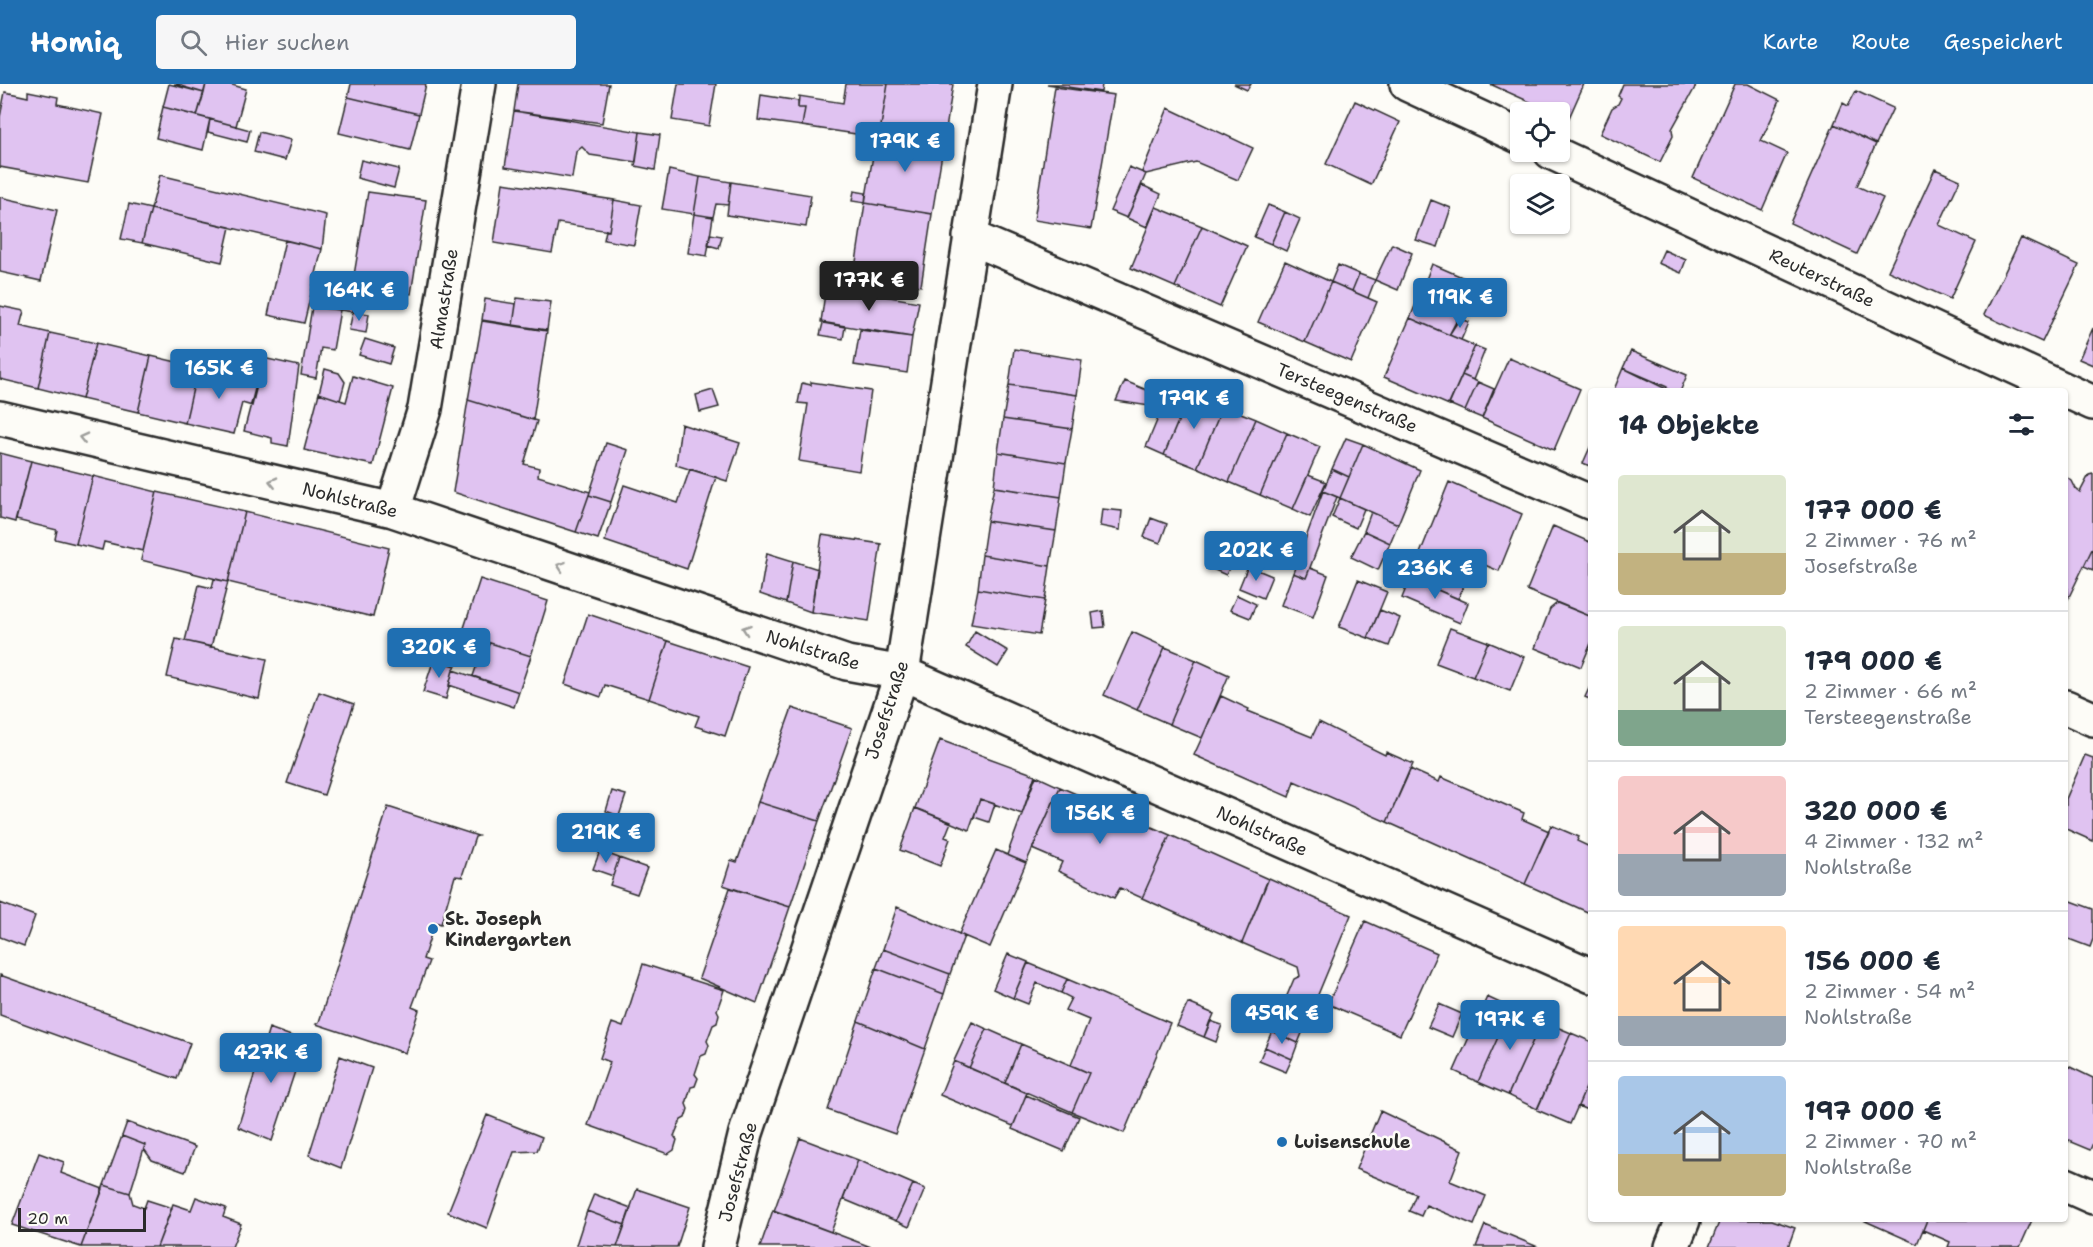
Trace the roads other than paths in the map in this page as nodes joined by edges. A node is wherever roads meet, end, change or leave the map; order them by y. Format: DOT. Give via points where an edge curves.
graph roads {
  1 [pos="479,84"];
  2 [pos="994,84"];
  3 [pos="1407,84"];
  4 [pos="1510,132"];
  5 [pos="1570,161"];
  6 [pos="970,237"];
  7 [pos="2061,388"];
  8 [pos="2068,391"];
  9 [pos="2093,403"];
  10 [pos="0,418"];
  11 [pos="1588,502"];
  12 [pos="393,510"];
  13 [pos="902,674"];
  14 [pos="2068,708"];
  15 [pos="2093,719"];
  16 [pos="1588,974"];
  17 [pos="2068,1186"];
  18 [pos="2093,1197"];
  19 [pos="1682,1222"];
  20 [pos="718,1247"];
  21 [pos="1672,1247"];
  1 -- 12 [label="street, Almastraße" via="425,409"];
  2 -- 6 [label="street, Josefstraße"];
  3 -- 4 [label="street"];
  5 -- 7 [label="street, Reuterstraße"];
  6 -- 11 [label="street, Tersteegenstraße"];
  6 -- 13 [label="street, Josefstraße"];
  8 -- 9 [label="street, Reuterstraße"];
  12 -- 10 [label="street, Nohlstraße, one-way"];
  13 -- 12 [label="street, Nohlstraße, one-way" via="847,663"];
  13 -- 16 [label="street, Nohlstraße"];
  13 -- 20 [label="street, Josefstraße" via="750,1123"];
  14 -- 15 [label="street"];
  17 -- 18 [label="street"];
  19 -- 21 [label="street"];
}
